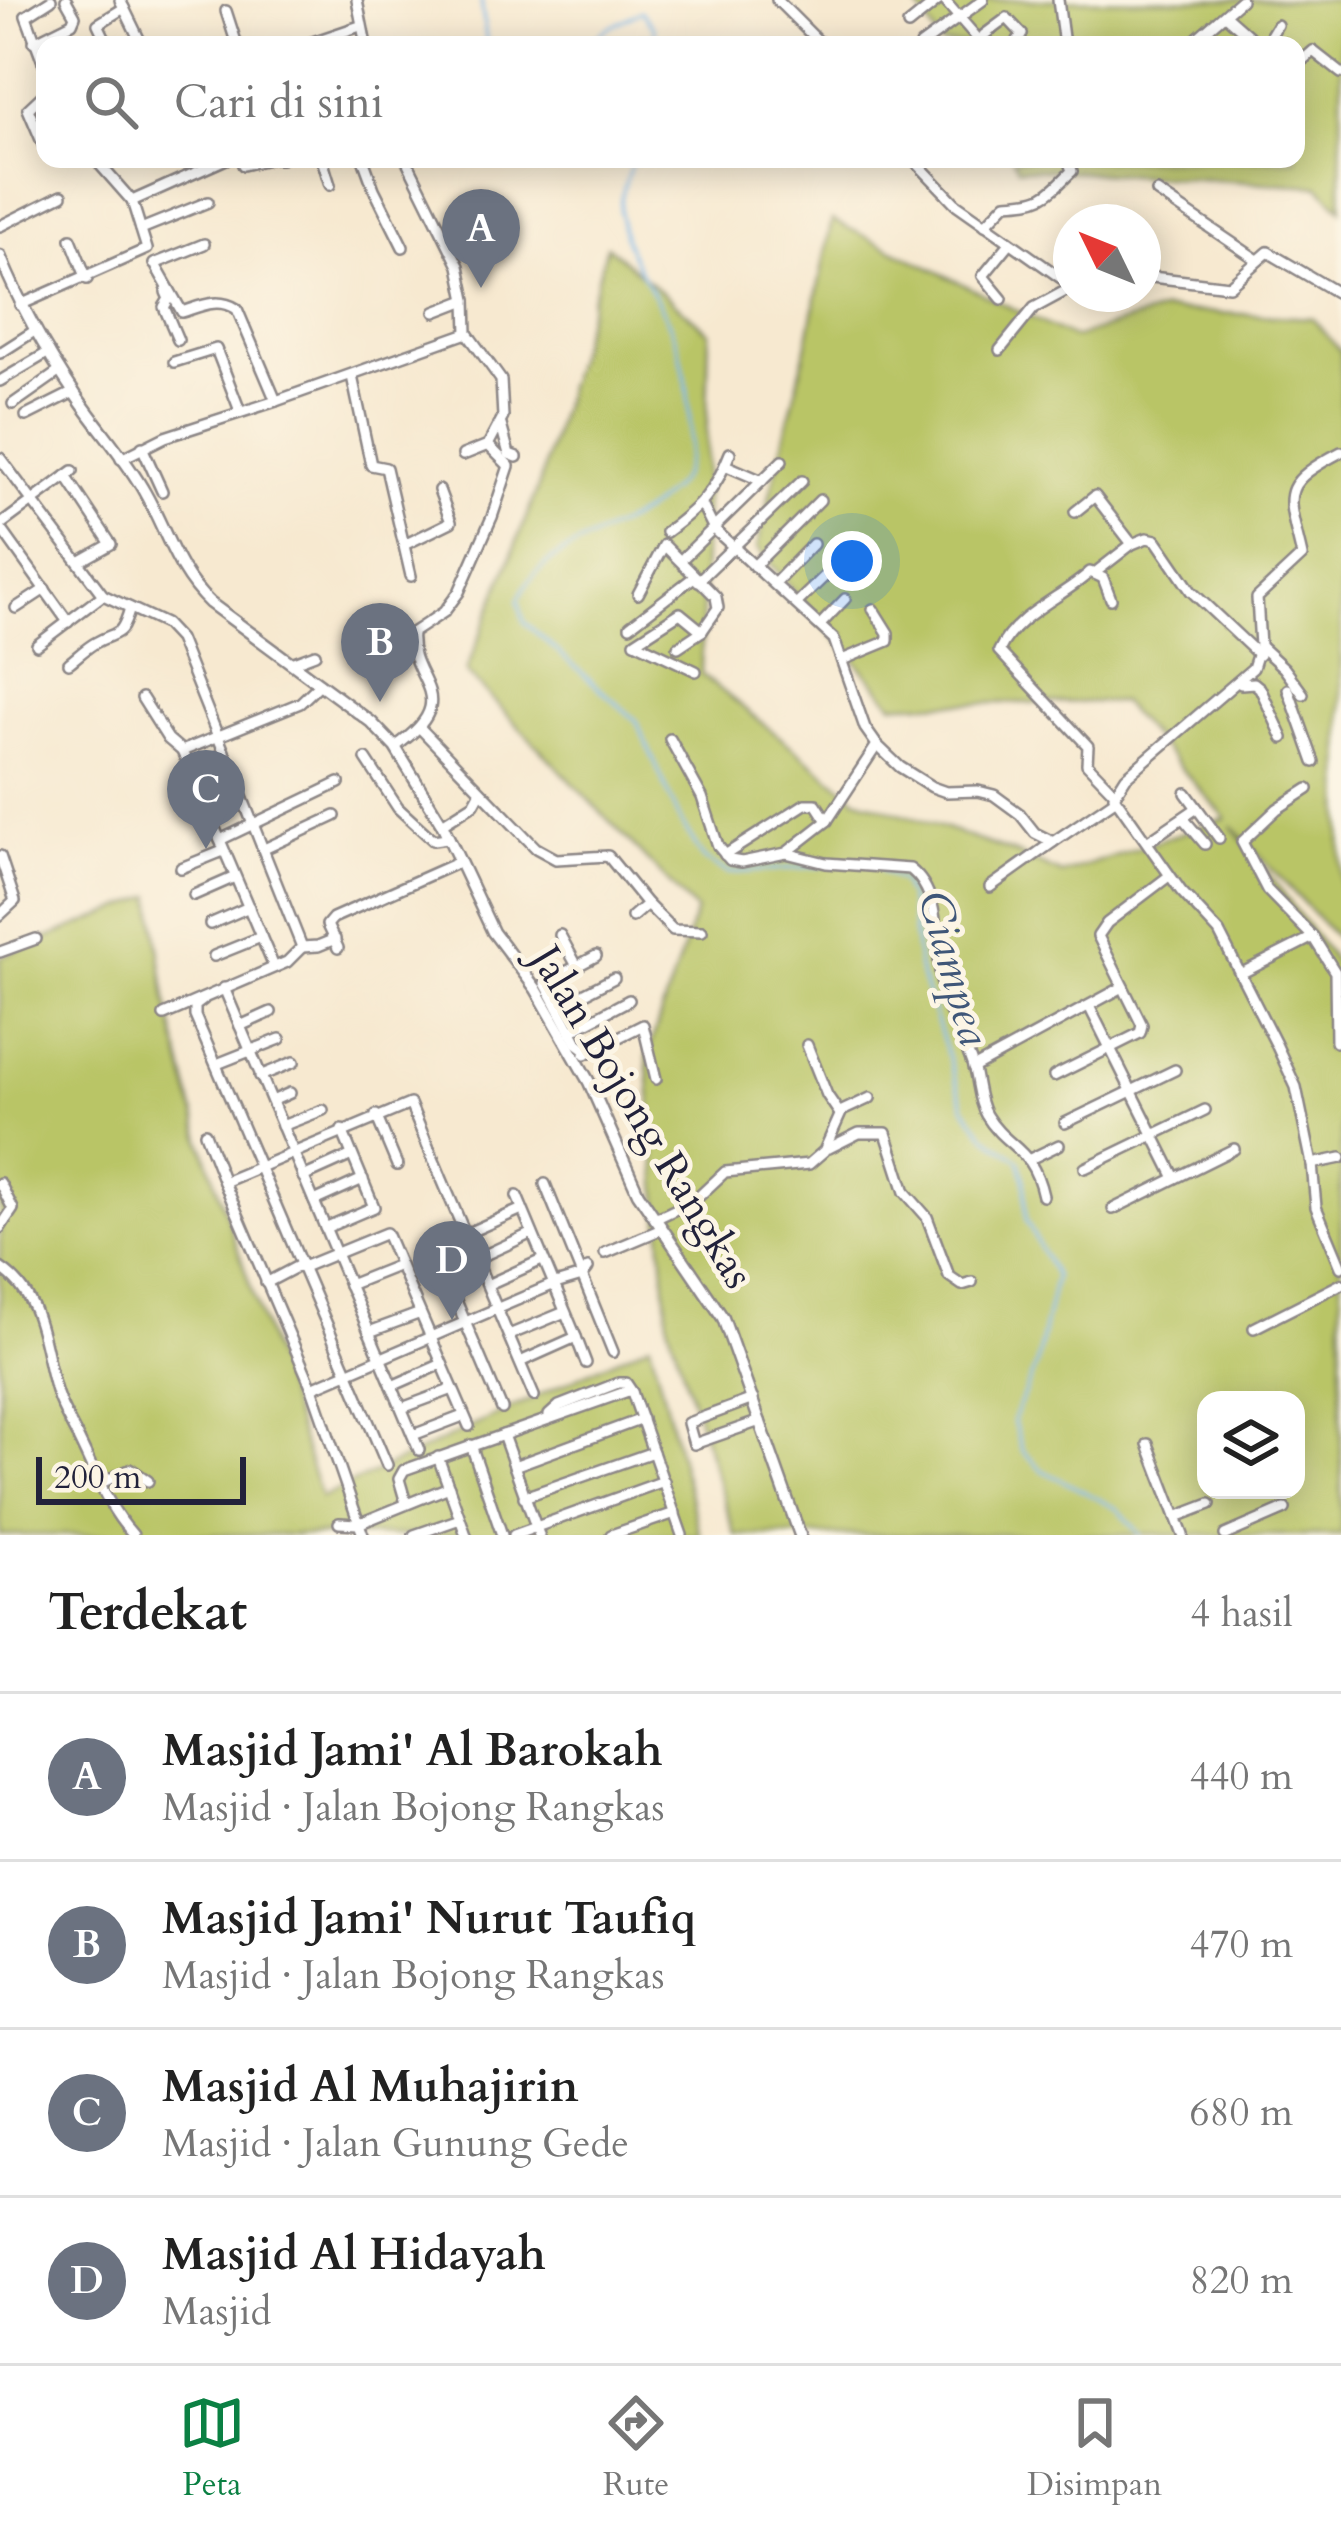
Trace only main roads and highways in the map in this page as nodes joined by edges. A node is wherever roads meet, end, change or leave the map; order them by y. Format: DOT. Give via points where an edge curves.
graph roads {
  1 [pos="0,256"];
  2 [pos="800,1535"];
  1 -- 2 [label="main road, Jalan Bojong Rangkas" via="20,305 145,493 191,584 395,747 494,932 576,1059 638,1193 723,1318"];
}
